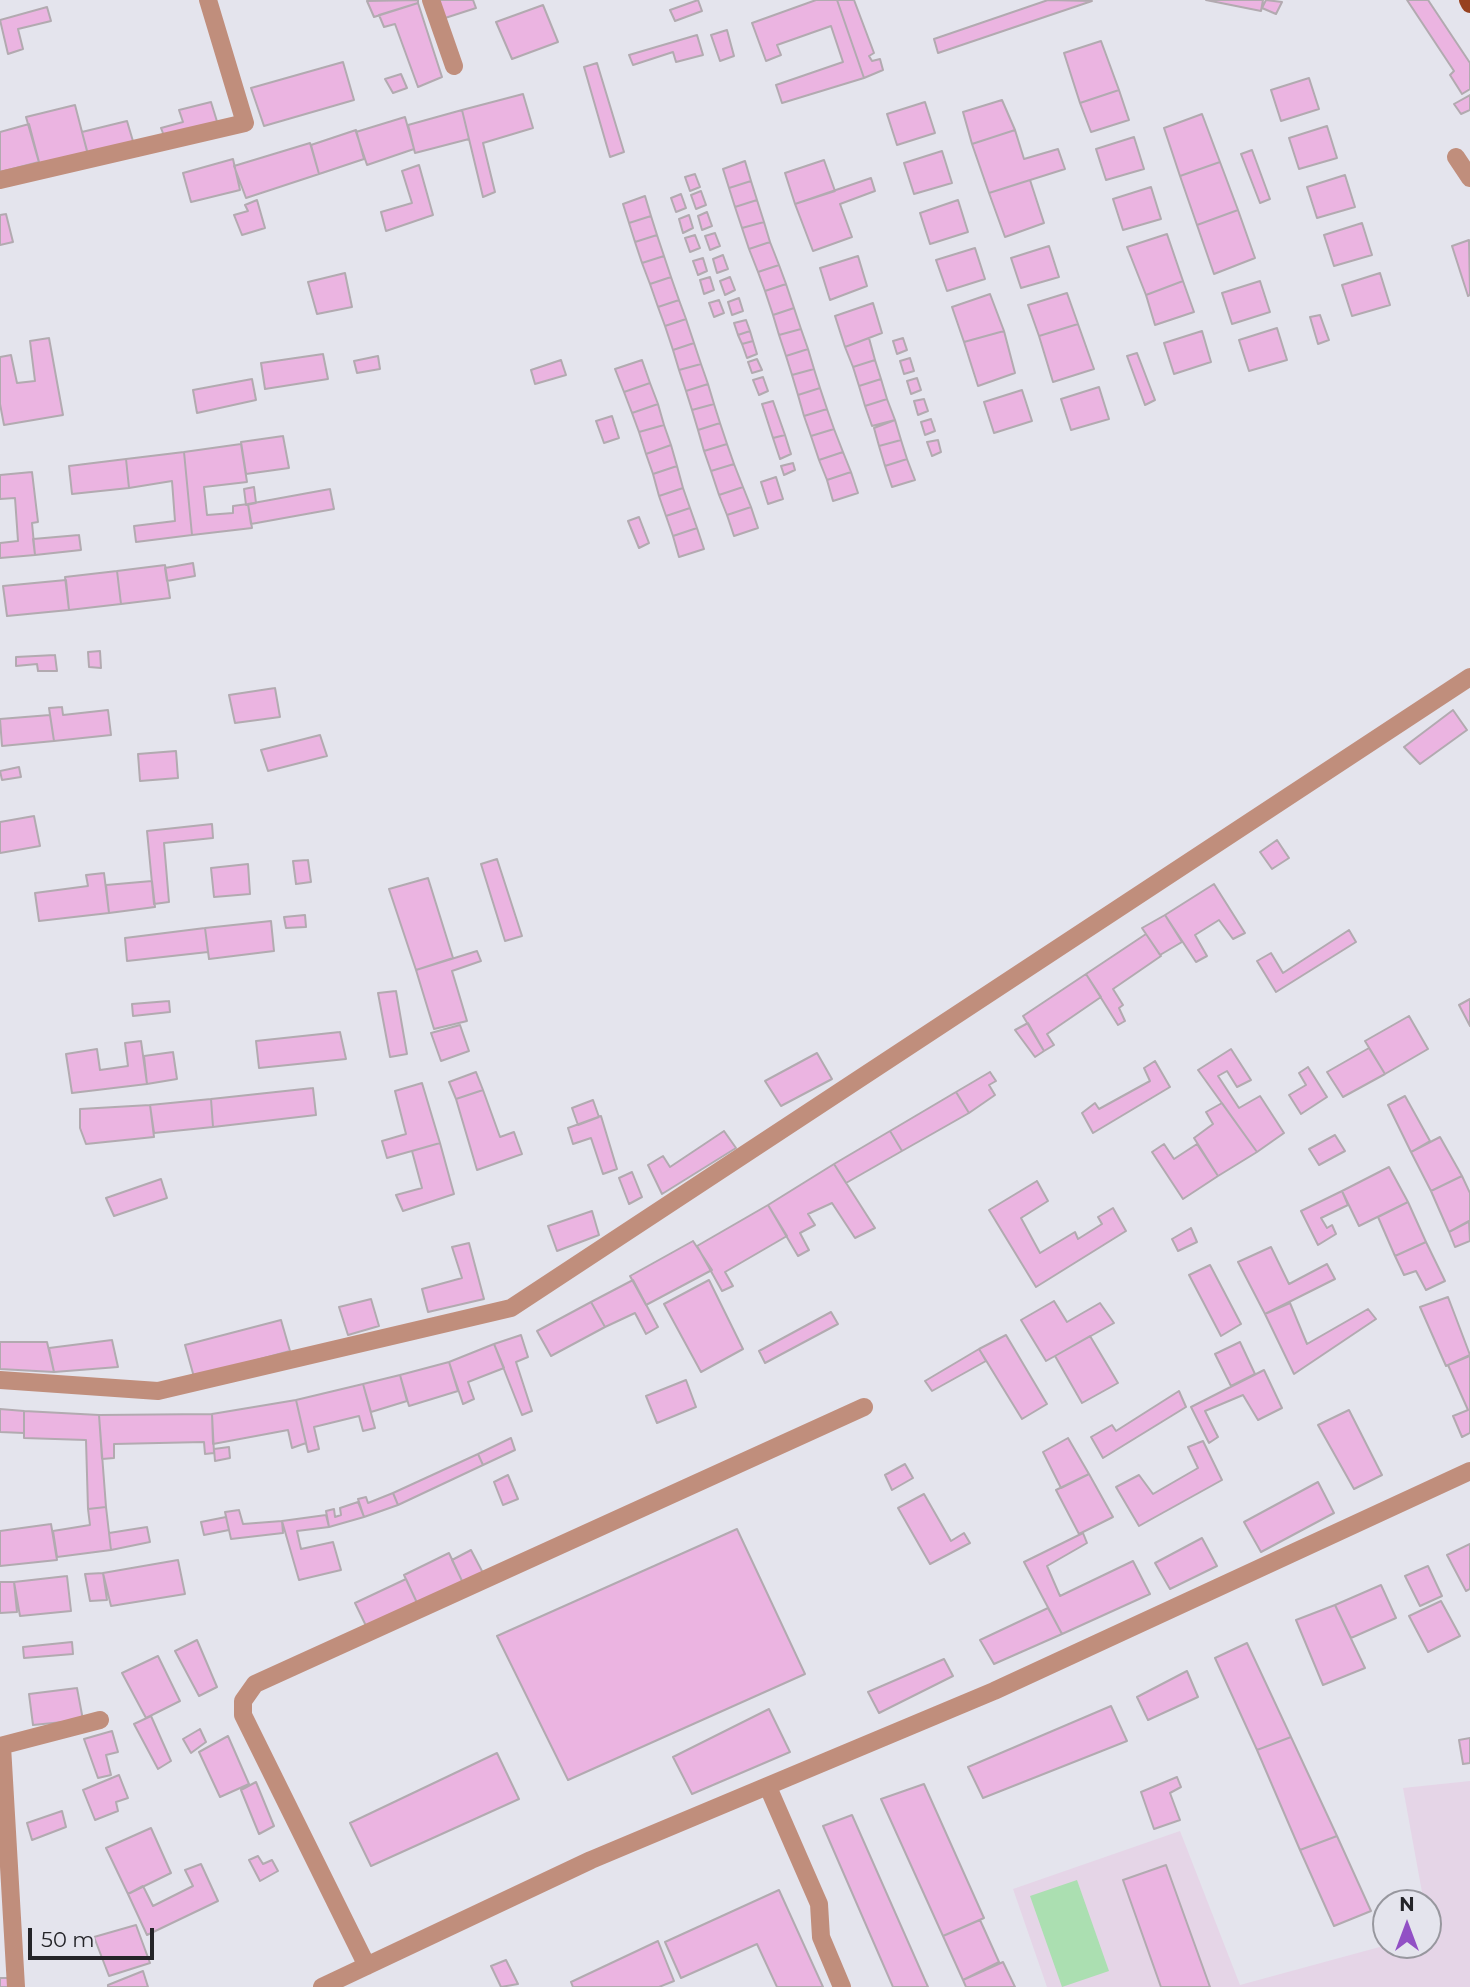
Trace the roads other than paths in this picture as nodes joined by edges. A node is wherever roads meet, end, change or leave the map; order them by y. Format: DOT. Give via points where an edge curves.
graph roads {
  1 [pos="208,0"];
  2 [pos="431,0"];
  3 [pos="454,66"];
  4 [pos="1456,157"];
  5 [pos="1470,178"];
  6 [pos="0,180"];
  7 [pos="1470,677"];
  8 [pos="0,1380"];
  9 [pos="864,1407"];
  10 [pos="1470,1471"];
  11 [pos="100,1720"];
  12 [pos="1,1746"];
  13 [pos="768,1787"];
  14 [pos="367,1966"];
  15 [pos="16,1987"];
  16 [pos="322,1987"];
  17 [pos="842,1987"];
  1 -- 6 [label="street" via="245,123"];
  2 -- 3 [label="street"];
  4 -- 5 [label="street"];
  7 -- 8 [label="street" via="511,1308 158,1391"];
  9 -- 14 [label="street" via="255,1684 243,1701 243,1715"];
  10 -- 13 [label="street" via="994,1691"];
  11 -- 12 [label="street"];
  12 -- 15 [label="street"];
  13 -- 14 [label="street" via="592,1860"];
  13 -- 17 [label="street" via="819,1904 821,1937"];
  14 -- 16 [label="street"];
}
